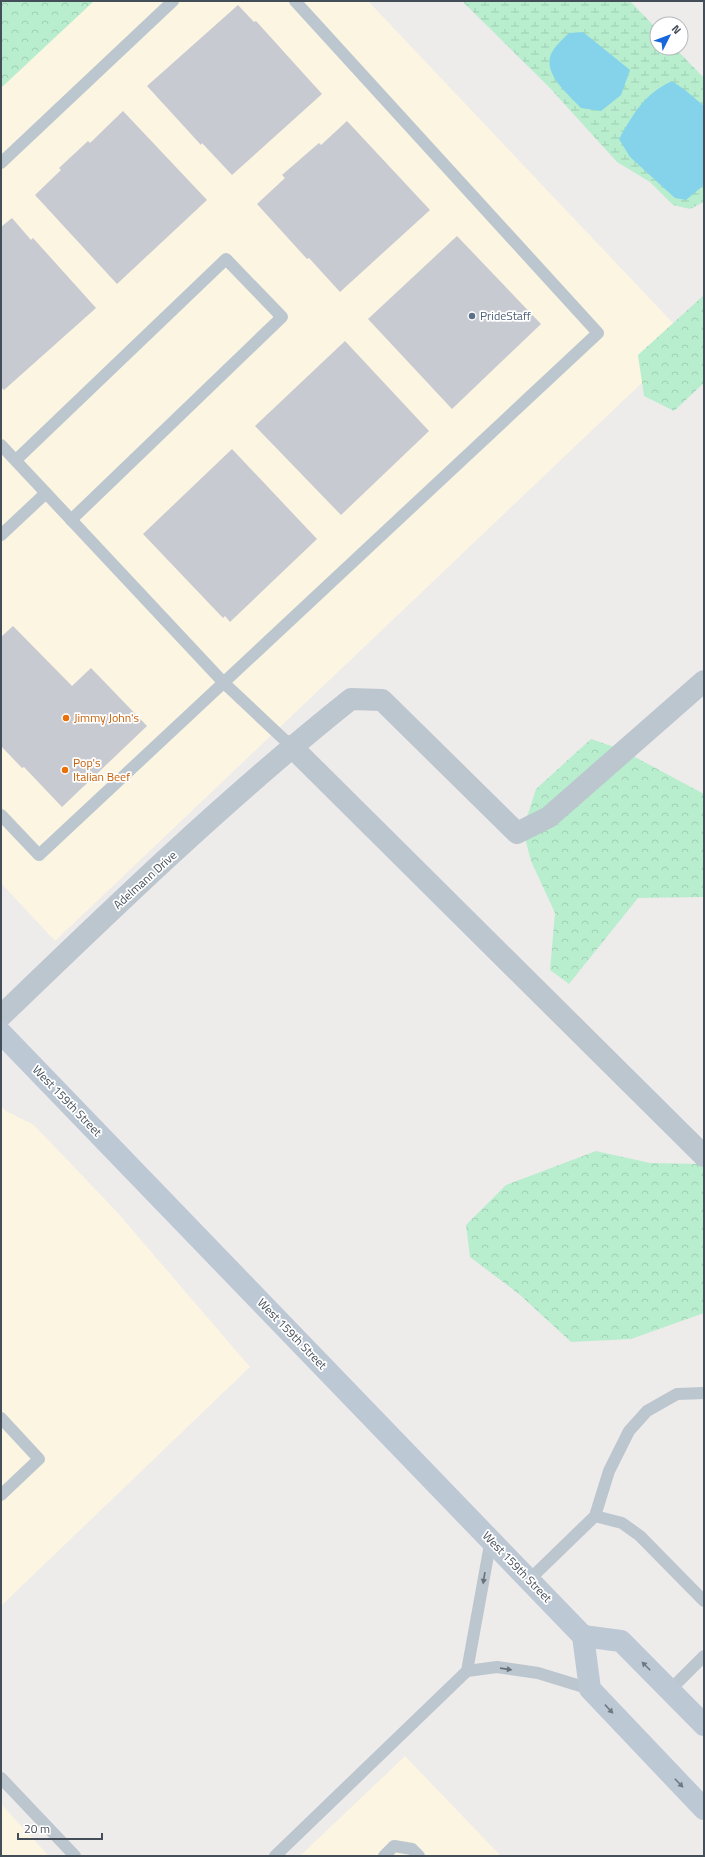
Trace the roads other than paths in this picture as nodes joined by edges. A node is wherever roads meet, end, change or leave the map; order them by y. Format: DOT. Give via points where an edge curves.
graph roads {
  1 [pos="173,1"];
  2 [pos="295,1"];
  3 [pos="1,163"];
  4 [pos="1,445"];
  5 [pos="16,460"];
  6 [pos="46,493"];
  7 [pos="71,520"];
  8 [pos="1,535"];
  9 [pos="704,681"];
  10 [pos="224,683"];
  11 [pos="291,746"];
  12 [pos="1,815"];
  13 [pos="1,1016"];
  14 [pos="1,1033"];
  15 [pos="704,1156"];
  16 [pos="704,1393"];
  17 [pos="1,1418"];
  18 [pos="1,1495"];
  19 [pos="595,1516"];
  20 [pos="491,1540"];
  21 [pos="529,1580"];
  22 [pos="704,1601"];
  23 [pos="584,1636"];
  24 [pos="704,1656"];
  25 [pos="467,1671"];
  26 [pos="590,1689"];
  27 [pos="670,1690"];
  28 [pos="704,1725"];
  29 [pos="1,1779"];
  30 [pos="704,1809"];
  31 [pos="75,1856"];
  32 [pos="275,1856"];
  33 [pos="384,1856"];
  34 [pos="419,1856"];
  1 -- 3 [label="lane"];
  2 -- 10 [label="lane" via="598,333"];
  4 -- 5 [label="lane"];
  5 -- 6 [label="lane"];
  5 -- 7 [label="lane" via="226,259 282,317"];
  6 -- 7 [label="lane"];
  6 -- 8 [label="lane"];
  7 -- 10 [label="lane"];
  9 -- 11 [label="street, Adelmann Drive" via="549,817 517,833 382,700 352,699"];
  10 -- 11 [label="lane"];
  10 -- 12 [label="lane" via="39,855"];
  11 -- 13 [label="street, Adelmann Drive" via="99,922"];
  11 -- 15 [label="street"];
  14 -- 20 [label="main road, West 159th Street"];
  16 -- 19 [label="lane" via="677,1394 648,1411 629,1431 609,1471"];
  17 -- 18 [label="lane" via="39,1459"];
  19 -- 21 [label="lane"];
  19 -- 22 [label="lane" via="622,1523 640,1536"];
  20 -- 21 [label="main road, West 159th Street"];
  20 -- 25 [label="lane, one-way"];
  21 -- 23 [label="main road, West 159th Street"];
  23 -- 26 [label="main road"];
  27 -- 23 [label="main road, one-way" via="621,1641"];
  24 -- 27 [label="lane"];
  25 -- 26 [label="lane, one-way" via="497,1667 538,1673"];
  25 -- 32 [label="lane"];
  26 -- 30 [label="main road, one-way"];
  27 -- 28 [label="main road"];
  29 -- 31 [label="lane"];
  33 -- 34 [label="lane" via="394,1846 412,1849"];
}
